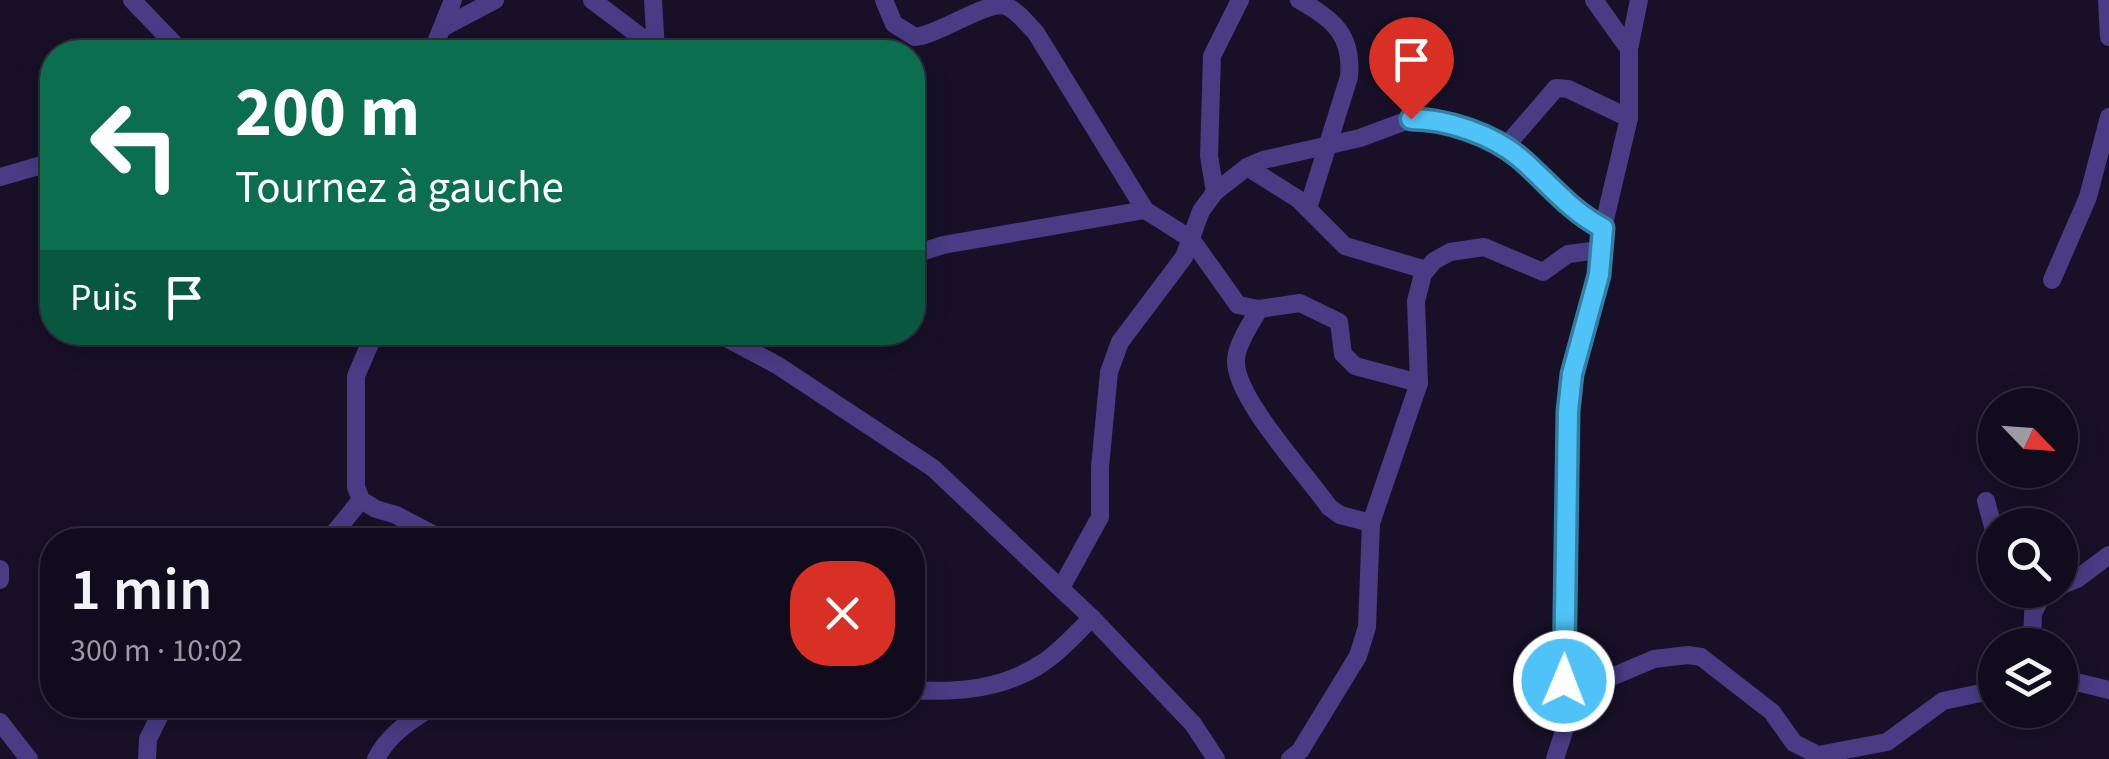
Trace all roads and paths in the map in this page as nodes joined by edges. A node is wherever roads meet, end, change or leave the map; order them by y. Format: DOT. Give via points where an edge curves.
graph roads {
  1 [pos="132,0"];
  2 [pos="453,0"];
  3 [pos="494,0"];
  4 [pos="592,0"];
  5 [pos="653,0"];
  6 [pos="884,0"];
  7 [pos="1240,0"];
  8 [pos="1299,0"];
  9 [pos="1594,0"];
  10 [pos="1639,0"];
  11 [pos="2106,0"];
  12 [pos="442,28"];
  13 [pos="2109,36"];
  14 [pos="170,40"];
  15 [pos="437,40"];
  16 [pos="645,40"];
  17 [pos="658,40"];
  18 [pos="1629,49"];
  19 [pos="2109,116"];
  20 [pos="1629,118"];
  21 [pos="1330,145"];
  22 [pos="1505,147"];
  23 [pos="40,165"];
  24 [pos="1247,166"];
  25 [pos="0,176"];
  26 [pos="1215,192"];
  27 [pos="1308,208"];
  28 [pos="1145,210"];
  29 [pos="1603,228"];
  30 [pos="1190,240"];
  31 [pos="1600,250"];
  32 [pos="925,251"];
  33 [pos="1426,270"];
  34 [pos="2052,280"];
  35 [pos="1259,309"];
  36 [pos="369,345"];
  37 [pos="754,345"];
  38 [pos="1419,383"];
  39 [pos="361,500"];
  40 [pos="1986,500"];
  41 [pos="1988,508"];
  42 [pos="1371,523"];
  43 [pos="338,528"];
  44 [pos="419,528"];
  45 [pos="2109,555"];
  46 [pos="0,569"];
  47 [pos="2078,578"];
  48 [pos="0,580"];
  49 [pos="1061,588"];
  50 [pos="1092,618"];
  51 [pos="1564,681"];
  52 [pos="2078,682"];
  53 [pos="2109,690"];
  54 [pos="925,691"];
  55 [pos="1978,694"];
  56 [pos="158,718"];
  57 [pos="414,718"];
  58 [pos="0,722"];
  59 [pos="1299,756"];
  60 [pos="28,759"];
  61 [pos="147,759"];
  62 [pos="376,759"];
  63 [pos="1216,759"];
  64 [pos="1555,759"];
  1 -- 14 [label="street"];
  2 -- 12 [label="street"];
  3 -- 12 [label="street"];
  4 -- 16 [label="street"];
  5 -- 17 [label="street"];
  6 -- 28 [label="street" via="894,24 915,37 995,4 1018,14"];
  7 -- 26 [label="street" via="1212,56 1209,156"];
  8 -- 21 [label="street" via="1329,18 1351,56"];
  9 -- 18 [label="street"];
  10 -- 18 [label="street"];
  11 -- 13 [label="street"];
  12 -- 15 [label="street"];
  18 -- 20 [label="street"];
  19 -- 34 [label="street" via="2088,197"];
  20 -- 22 [label="street" via="1556,88"];
  20 -- 29 [label="street"];
  21 -- 22 [label="street" via="1422,119"];
  21 -- 24 [label="street"];
  21 -- 27 [label="street"];
  22 -- 29 [label="street" via="1568,206"];
  23 -- 25 [label="street"];
  24 -- 26 [label="street"];
  24 -- 27 [label="street"];
  26 -- 30 [label="street"];
  27 -- 33 [label="street" via="1345,246"];
  28 -- 30 [label="street"];
  28 -- 32 [label="street"];
  29 -- 31 [label="street"];
  30 -- 35 [label="street" via="1233,300"];
  30 -- 49 [label="street" via="1114,356 1100,517"];
  31 -- 33 [label="street" via="1568,254 1543,272 1493,248 1461,249"];
  31 -- 51 [label="street" via="1568,411"];
  33 -- 38 [label="street" via="1416,301"];
  35 -- 38 [label="street" via="1300,303 1324,312 1341,325 1343,354 1355,366"];
  35 -- 42 [label="street" via="1236,356 1242,385 1329,507"];
  36 -- 39 [label="street" via="354,390"];
  37 -- 49 [label="street" via="933,468"];
  38 -- 42 [label="street"];
  39 -- 43 [label="street"];
  39 -- 44 [label="street"];
  40 -- 41 [label="street"];
  42 -- 59 [label="street" via="1367,627 1358,656"];
  45 -- 47 [label="street"];
  46 -- 48 [label="street"];
  49 -- 50 [label="street"];
  50 -- 54 [label="street" via="1046,662 1020,675 955,692"];
  50 -- 63 [label="street" via="1193,724"];
  51 -- 55 [label="street" via="1602,681 1654,659 1701,657 1772,712 1794,743 1818,755 1887,742 1943,701"];
  51 -- 64 [label="street" via="1564,731"];
  52 -- 53 [label="street"];
  56 -- 61 [label="street"];
  57 -- 62 [label="street" via="384,742"];
  58 -- 60 [label="street"];
}
